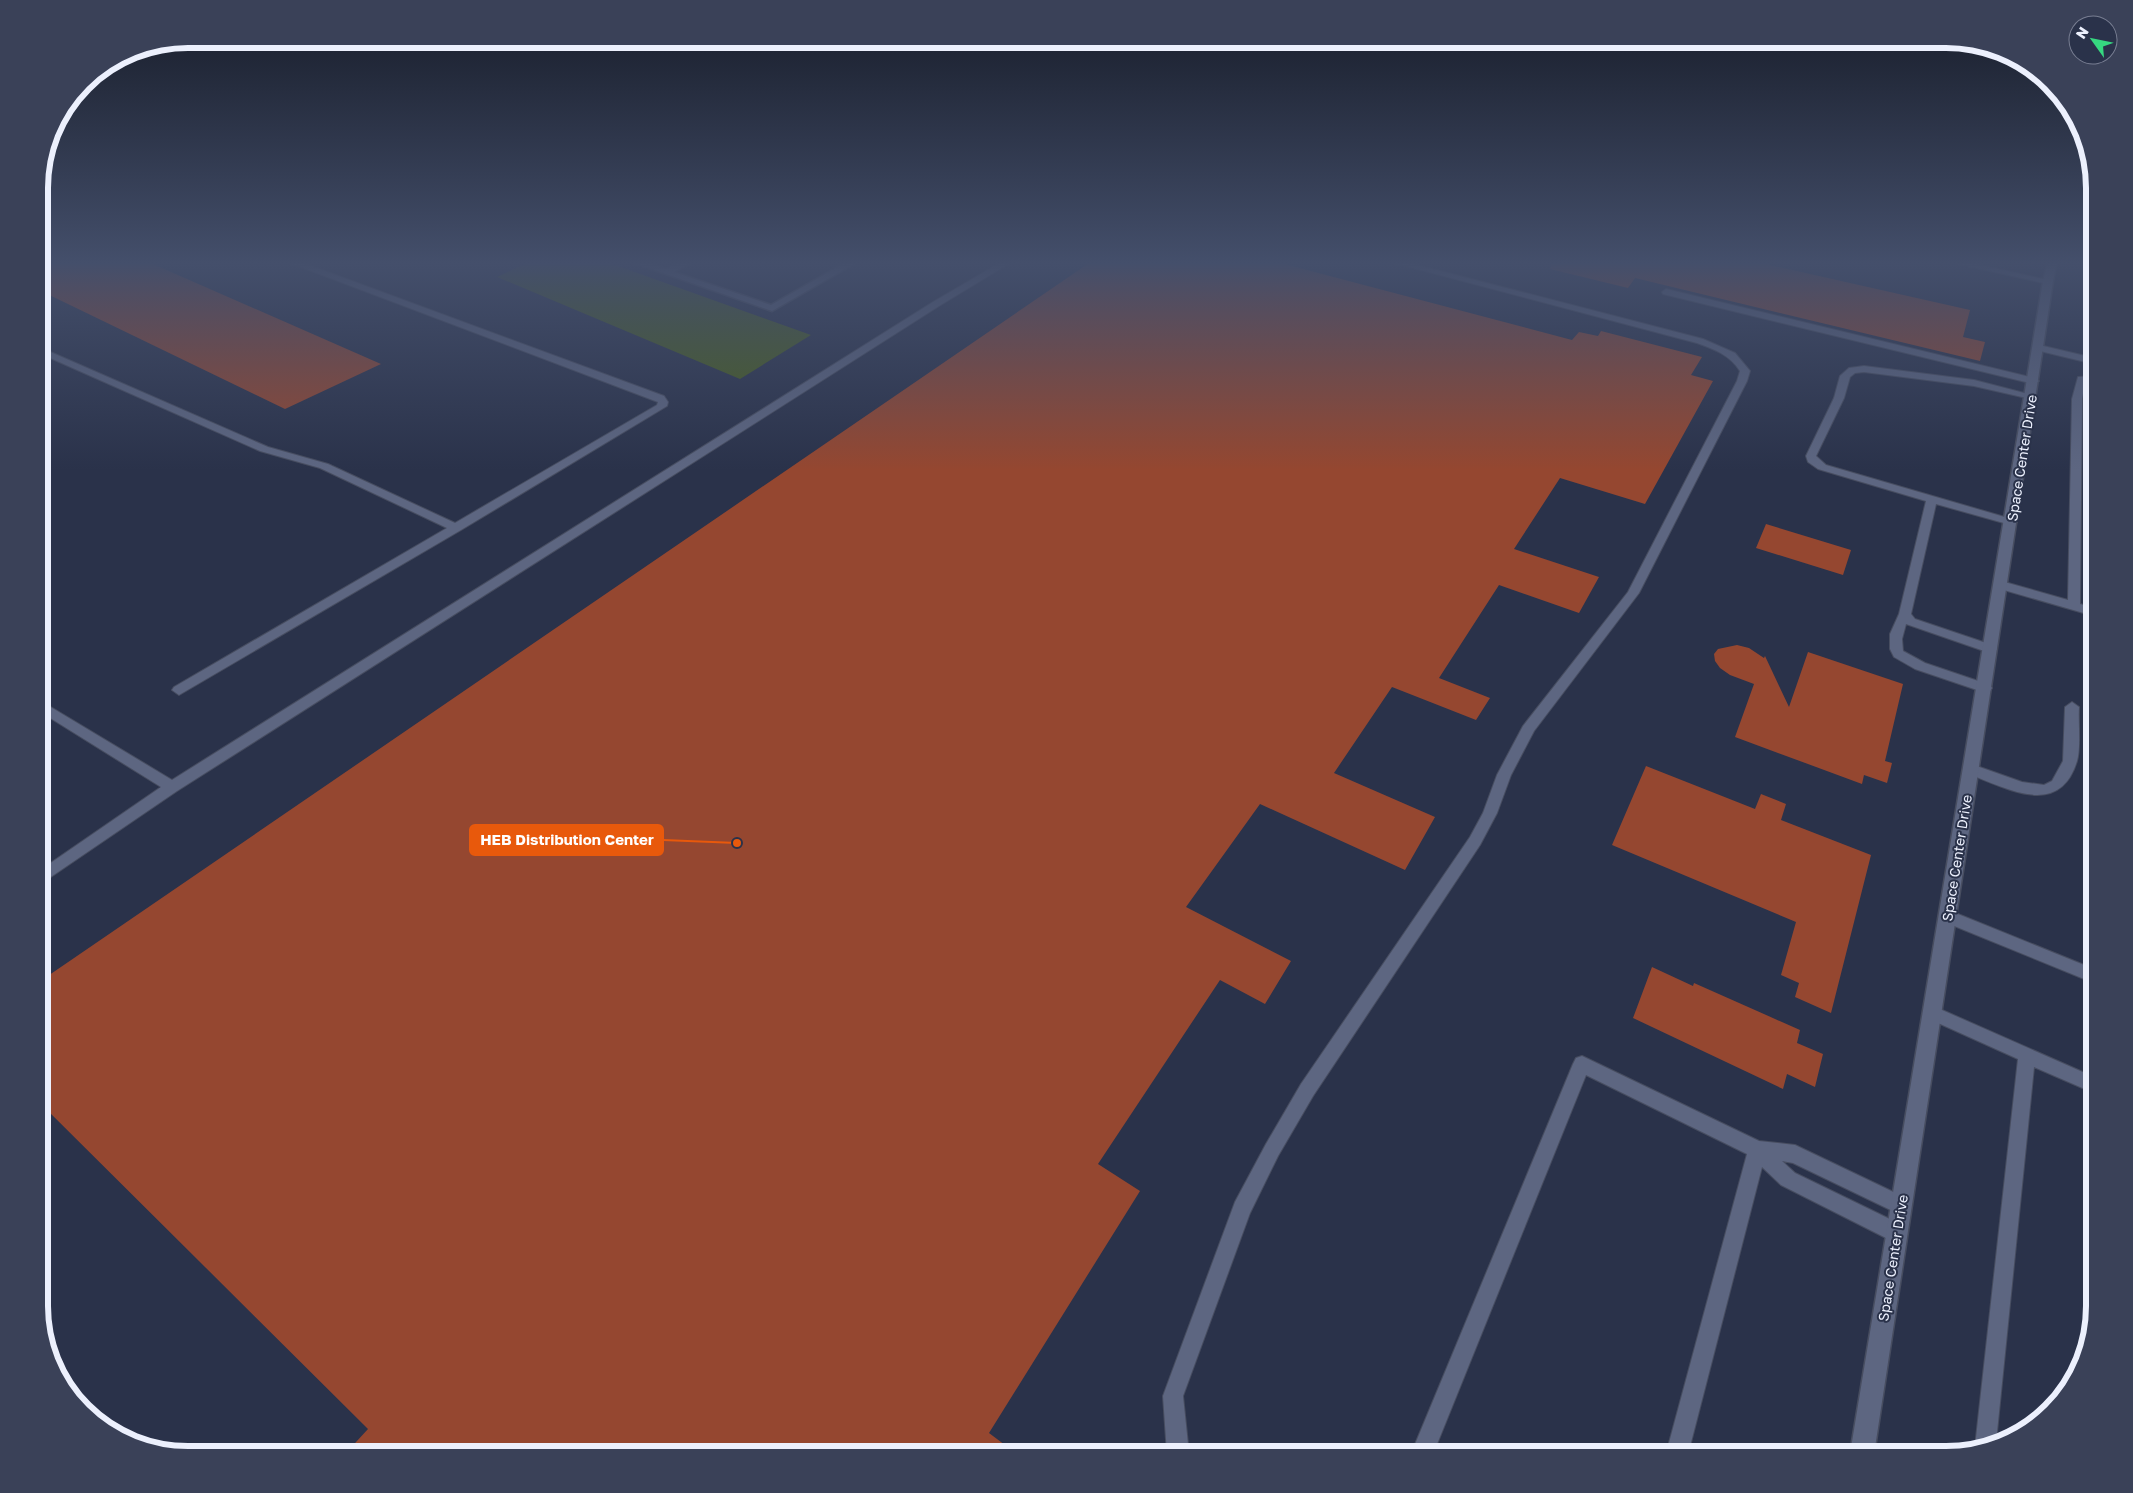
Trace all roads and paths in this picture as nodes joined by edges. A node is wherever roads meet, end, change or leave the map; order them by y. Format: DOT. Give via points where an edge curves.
graph roads {
  1 [pos="478,331"];
  2 [pos="894,331"];
  3 [pos="1660,331"];
  4 [pos="1814,331"];
  5 [pos="2041,331"];
  6 [pos="2039,348"];
  7 [pos="48,354"];
  8 [pos="2086,359"];
  9 [pos="2086,379"];
  10 [pos="2033,388"];
  11 [pos="1932,499"];
  12 [pos="2011,522"];
  13 [pos="457,528"];
  14 [pos="2001,585"];
  15 [pos="2074,606"];
  16 [pos="2086,610"];
  17 [pos="1905,614"];
  18 [pos="1991,648"];
  19 [pos="1985,688"];
  20 [pos="179,690"];
  21 [pos="2072,707"];
  22 [pos="48,711"];
  23 [pos="1971,769"];
  24 [pos="172,787"];
  25 [pos="48,872"];
  26 [pos="1948,916"];
  27 [pos="2086,973"];
  28 [pos="1932,1013"];
  29 [pos="2027,1055"];
  30 [pos="2086,1081"];
  31 [pos="1757,1150"];
  32 [pos="1901,1206"];
  33 [pos="1898,1233"];
  34 [pos="1986,1440"];
  35 [pos="1177,1446"];
  36 [pos="1425,1446"];
  37 [pos="1679,1446"];
  38 [pos="1863,1446"];
  1 -- 13 [label="lane" via="661,398 663,402 662,406"];
  2 -- 24 [label="lane"];
  3 -- 35 [label="lane" via="1729,353 1745,371 1742,381 1633,593 1528,729 1475,841 1307,1090 1272,1150 1242,1209 1173,1396"];
  4 -- 10 [label="lane"];
  5 -- 6 [label="street, Space Center Drive"];
  6 -- 8 [label="lane"];
  6 -- 10 [label="street, Space Center Drive"];
  7 -- 13 [label="lane" via="264,449 324,466"];
  9 -- 15 [label="lane" via="2081,379 2077,399"];
  10 -- 11 [label="lane" via="1885,371 1852,370 1845,376 1839,398 1813,448 1812,460 1822,467"];
  10 -- 12 [label="street, Space Center Drive"];
  11 -- 12 [label="lane"];
  11 -- 17 [label="lane"];
  12 -- 14 [label="street, Space Center Drive"];
  13 -- 20 [label="lane"];
  14 -- 15 [label="lane"];
  14 -- 18 [label="street, Space Center Drive"];
  15 -- 16 [label="lane"];
  17 -- 18 [label="lane" via="1911,622"];
  17 -- 19 [label="lane" via="1896,631 1898,654 1920,666"];
  18 -- 19 [label="street, Space Center Drive"];
  19 -- 23 [label="street, Space Center Drive"];
  21 -- 23 [label="lane" via="2070,761 2057,785 2045,792"];
  22 -- 24 [label="lane"];
  23 -- 26 [label="street, Space Center Drive"];
  24 -- 25 [label="lane"];
  26 -- 27 [label="lane"];
  26 -- 28 [label="street, Space Center Drive"];
  28 -- 29 [label="lane"];
  28 -- 32 [label="street, Space Center Drive"];
  29 -- 30 [label="lane"];
  29 -- 34 [label="lane"];
  31 -- 32 [label="lane" via="1795,1154"];
  31 -- 33 [label="lane" via="1788,1179"];
  31 -- 36 [label="lane" via="1582,1064"];
  31 -- 37 [label="lane"];
  32 -- 33 [label="street, Space Center Drive"];
  33 -- 38 [label="street, Space Center Drive"];
}
